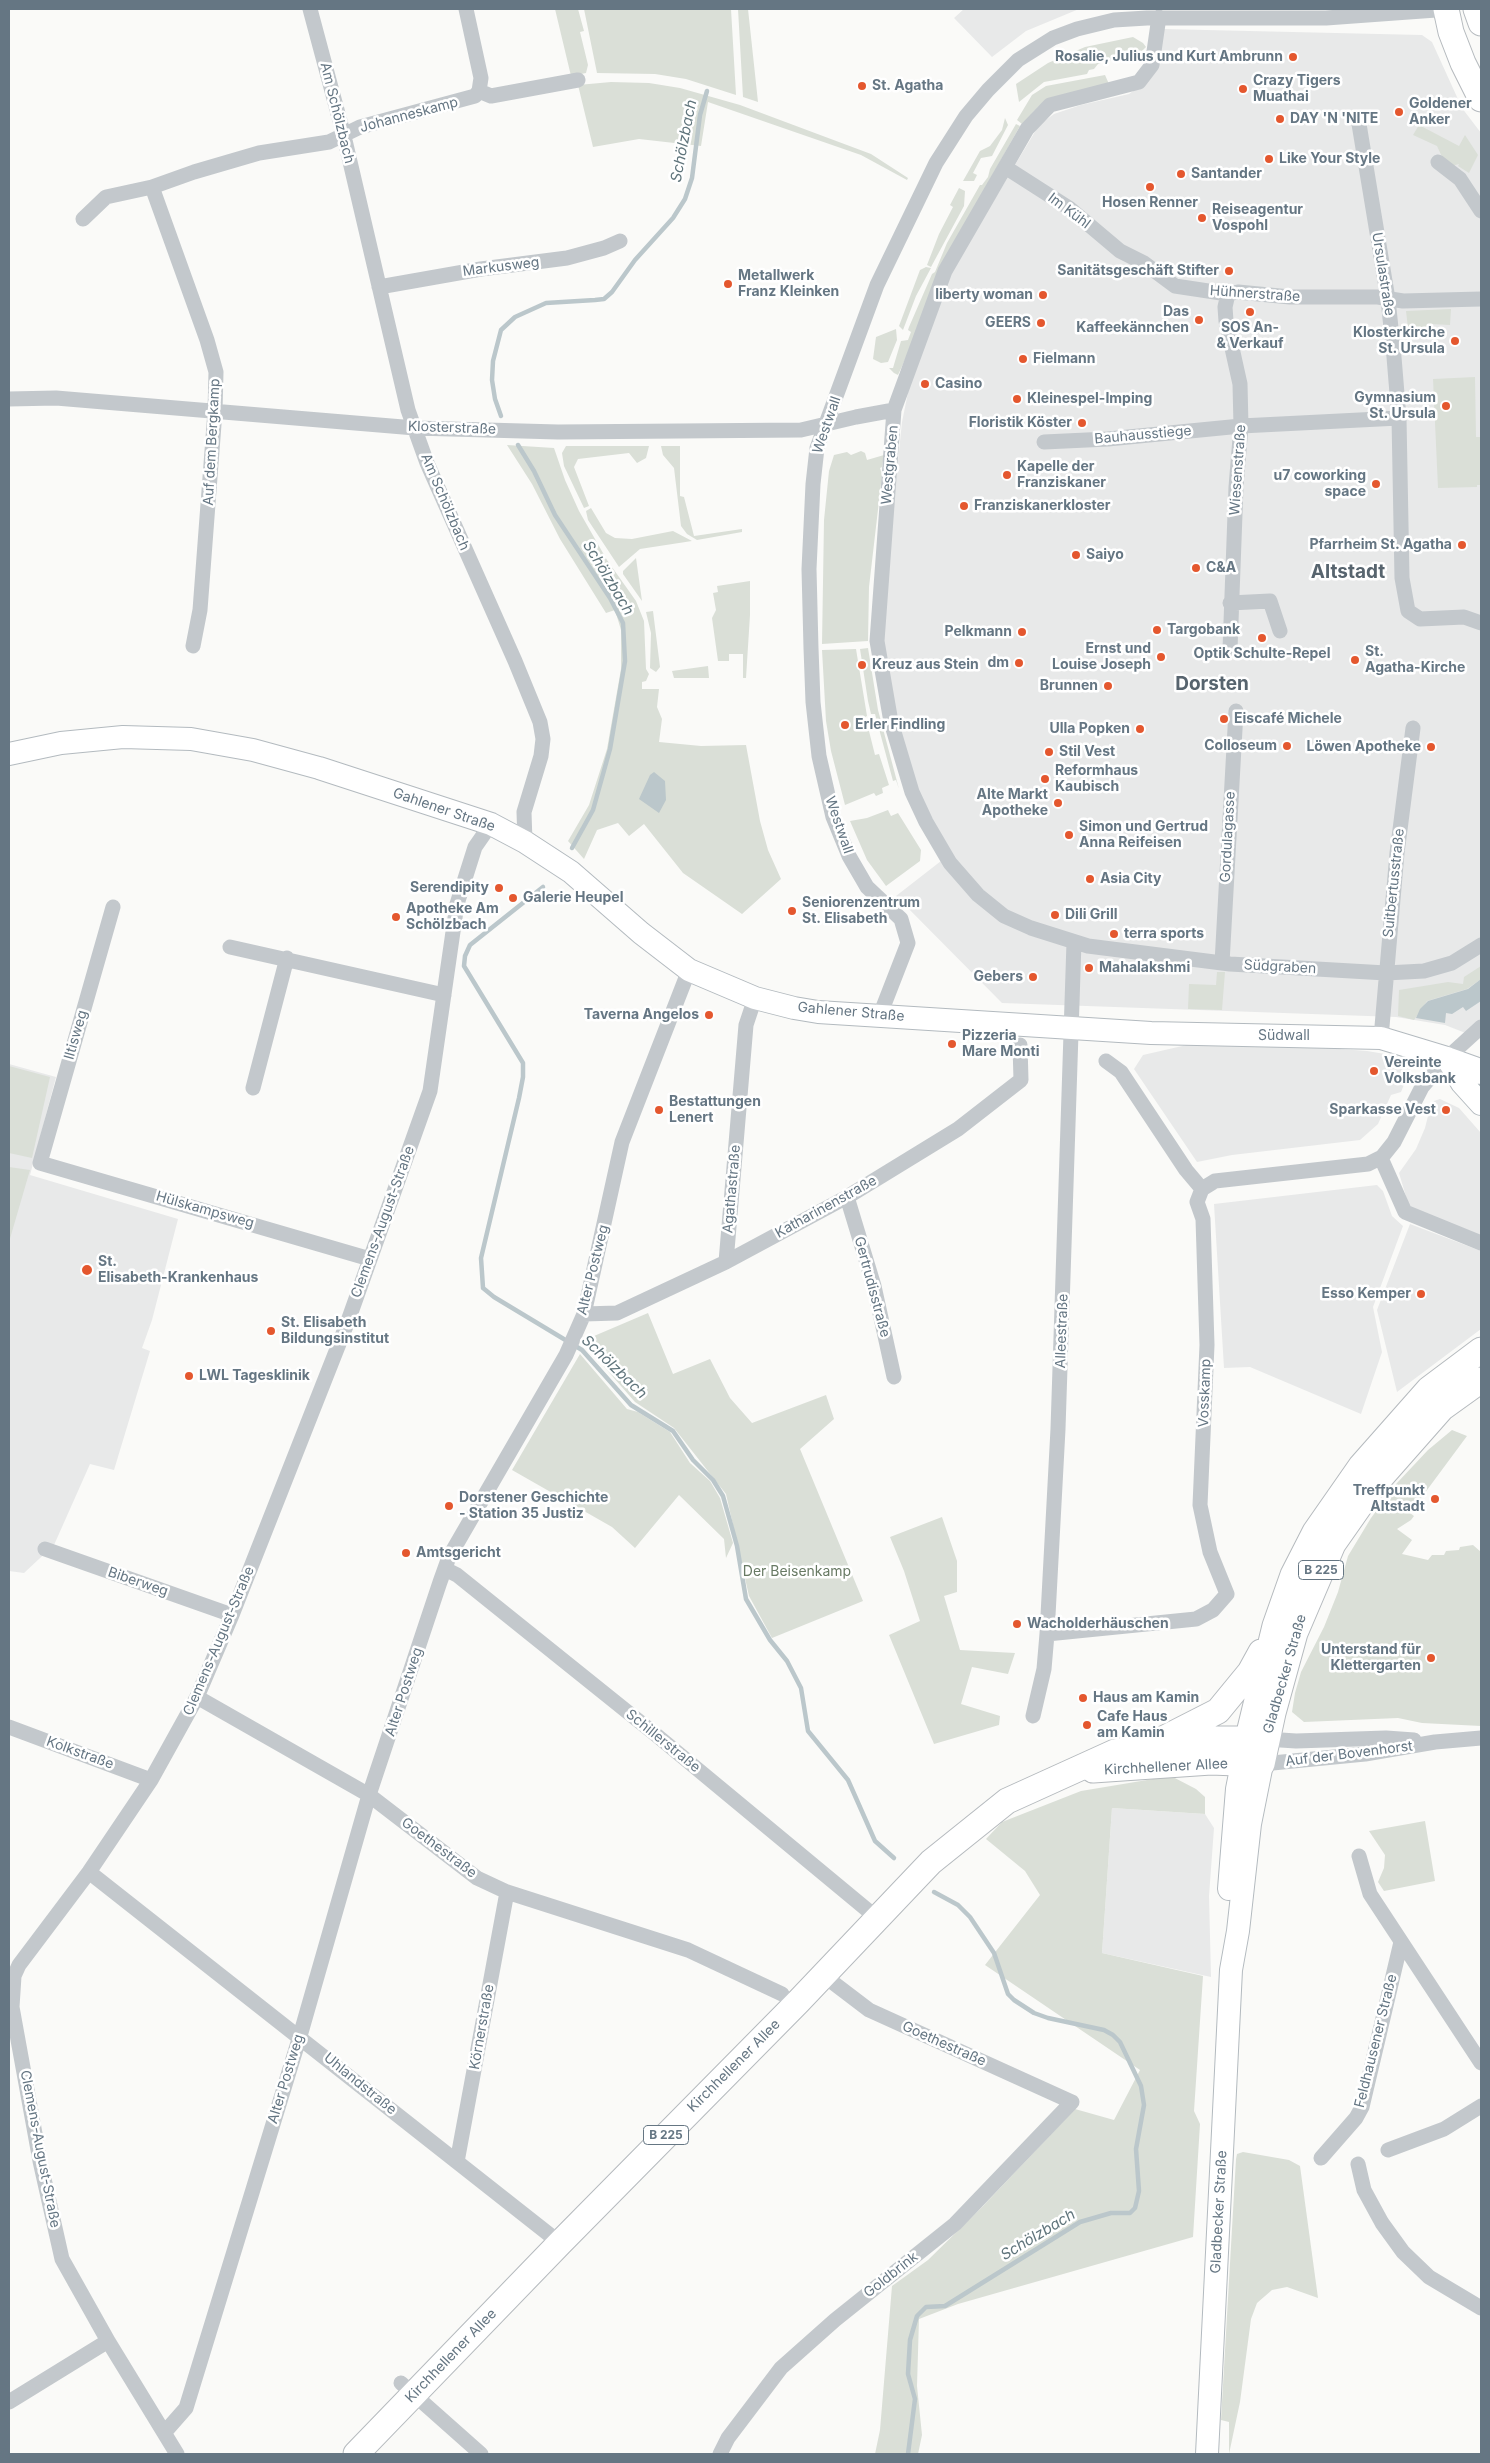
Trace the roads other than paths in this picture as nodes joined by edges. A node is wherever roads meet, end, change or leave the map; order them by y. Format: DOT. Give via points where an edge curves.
graph roads {
  1 [pos="310,9"];
  2 [pos="466,9"];
  3 [pos="1447,9"];
  4 [pos="1476,9"];
  5 [pos="1159,17"];
  6 [pos="1481,23"];
  7 [pos="578,80"];
  8 [pos="479,90"];
  9 [pos="1481,99"];
  10 [pos="1358,118"];
  11 [pos="344,136"];
  12 [pos="1438,162"];
  13 [pos="1005,166"];
  14 [pos="152,187"];
  15 [pos="1481,211"];
  16 [pos="83,219"];
  17 [pos="620,241"];
  18 [pos="1132,257"];
  19 [pos="379,286"];
  20 [pos="1228,294"];
  21 [pos="1388,299"];
  22 [pos="1481,299"];
  23 [pos="9,399"];
  24 [pos="9,409"];
  25 [pos="894,410"];
  26 [pos="215,411"];
  27 [pos="1399,418"];
  28 [pos="827,423"];
  29 [pos="1241,426"];
  30 [pos="415,428"];
  31 [pos="1044,442"];
  32 [pos="1230,603"];
  33 [pos="1481,623"];
  34 [pos="1280,631"];
  35 [pos="193,646"];
  36 [pos="1230,649"];
  37 [pos="1236,710"];
  38 [pos="1414,728"];
  39 [pos="9,754"];
  40 [pos="491,824"];
  41 [pos="525,842"];
  42 [pos="113,907"];
  43 [pos="1074,942"];
  44 [pos="1481,944"];
  45 [pos="230,947"];
  46 [pos="288,958"];
  47 [pos="1222,963"];
  48 [pos="689,970"];
  49 [pos="1386,973"];
  50 [pos="444,994"];
  51 [pos="755,998"];
  52 [pos="880,1015"];
  53 [pos="1481,1027"];
  54 [pos="1072,1028"];
  55 [pos="1381,1038"];
  56 [pos="1020,1045"];
  57 [pos="1447,1058"];
  58 [pos="1106,1061"];
  59 [pos="1481,1073"];
  60 [pos="253,1088"];
  61 [pos="1481,1104"];
  62 [pos="1380,1158"];
  63 [pos="40,1163"];
  64 [pos="1202,1190"];
  65 [pos="847,1197"];
  66 [pos="1481,1243"];
  67 [pos="370,1259"];
  68 [pos="726,1262"];
  69 [pos="584,1314"];
  70 [pos="1481,1350"];
  71 [pos="894,1377"];
  72 [pos="1481,1380"];
  73 [pos="45,1549"];
  74 [pos="445,1568"];
  75 [pos="232,1615"];
  76 [pos="1275,1626"];
  77 [pos="1047,1634"];
  78 [pos="197,1697"];
  79 [pos="1033,1716"];
  80 [pos="9,1727"];
  81 [pos="1257,1738"];
  82 [pos="1481,1738"];
  83 [pos="1435,1742"];
  84 [pos="1154,1744"];
  85 [pos="1252,1764"];
  86 [pos="1070,1772"];
  87 [pos="151,1780"];
  88 [pos="370,1796"];
  89 [pos="1359,1856"];
  90 [pos="88,1872"];
  91 [pos="507,1892"];
  92 [pos="878,1918"];
  93 [pos="1401,1942"];
  94 [pos="823,1975"];
  95 [pos="782,1994"];
  96 [pos="10,2005"];
  97 [pos="300,2036"];
  98 [pos="1481,2063"];
  99 [pos="1072,2102"];
  100 [pos="1481,2106"];
  101 [pos="1388,2150"];
  102 [pos="1321,2158"];
  103 [pos="457,2162"];
  104 [pos="1358,2164"];
  105 [pos="560,2243"];
  106 [pos="1481,2308"];
  107 [pos="108,2341"];
  108 [pos="408,2388"];
  109 [pos="9,2402"];
  110 [pos="164,2433"];
  111 [pos="177,2454"];
  112 [pos="356,2454"];
  113 [pos="480,2454"];
  114 [pos="720,2454"];
  115 [pos="1207,2454"];
  1 -- 11 [label="street, Am Schölzbach"];
  2 -- 8 [label="street" via="481,78"];
  3 -- 5 [label="street, Westwall" via="1326,18"];
  3 -- 9 [label="main road" via="1451,32"];
  4 -- 6 [label="main road"];
  5 -- 13 [label="street, Westgraben" via="1152,65 1139,82 1050,105 1027,129"];
  5 -- 28 [label="street, Westwall" via="1114,20 1053,38 1018,60 966,116 930,173 895,245 877,285"];
  7 -- 8 [label="street" via="490,96"];
  8 -- 11 [label="street, Johanneskamp" via="475,96 460,102 360,127"];
  10 -- 21 [label="street, Ursulastraße"];
  11 -- 14 [label="street" via="329,142 259,153"];
  11 -- 19 [label="street, Am Schölzbach"];
  12 -- 15 [label="street" via="1460,180"];
  13 -- 18 [label="street, Im Kühl" via="1069,208 1120,251"];
  13 -- 25 [label="street, Westgraben" via="945,271"];
  14 -- 16 [label="street" via="106,197"];
  14 -- 26 [label="street, Auf dem Bergkamp" via="212,356 216,372"];
  17 -- 19 [label="street, Markusweg" via="567,258"];
  18 -- 20 [label="street, Hühnerstraße" via="1175,286"];
  19 -- 30 [label="street, Am Schölzbach"];
  20 -- 21 [label="street, Hühnerstraße"];
  20 -- 29 [label="street, Wiesenstraße" via="1226,322 1240,384"];
  21 -- 22 [label="street, Hühnerstraße" via="1403,302"];
  21 -- 27 [label="street, Ursulastraße"];
  23 -- 24 [label="street"];
  23 -- 26 [label="street, Klosterstraße" via="56,398"];
  25 -- 28 [label="street, Klosterstraße"];
  25 -- 43 [label="street, Westgraben" via="877,641 891,722 912,792 950,863 978,895 1004,916"];
  26 -- 30 [label="street, Klosterstraße"];
  26 -- 35 [label="street, Auf dem Bergkamp" via="200,610"];
  27 -- 29 [label="street, Bauhausstiege"];
  27 -- 33 [label="street, Ursulastraße" via="1402,578 1408,610 1420,619 1464,618"];
  28 -- 30 [label="street, Klosterstraße" via="801,430 558,432"];
  28 -- 52 [label="street, Westwall" via="817,448 809,569 813,702 819,756 833,817 849,856 867,887 901,919 908,943"];
  29 -- 31 [label="street, Bauhausstiege"];
  29 -- 32 [label="street, Wiesenstraße"];
  30 -- 41 [label="street, Am Schölzbach" via="427,463 540,722 543,738 541,756 524,812"];
  32 -- 34 [label="street" via="1270,601"];
  32 -- 36 [label="street, Wiesenstraße"];
  37 -- 47 [label="street, Gordulagasse"];
  38 -- 49 [label="street, Suitbertusstraße" via="1396,853"];
  39 -- 40 [label="main road, Gahlener Straße" via="124,737 191,739 253,750 318,768"];
  40 -- 41 [label="main road, Gahlener Straße"];
  40 -- 50 [label="street, Clemens-August-Straße" via="475,847 457,904"];
  41 -- 48 [label="main road, Gahlener Straße" via="570,872"];
  42 -- 63 [label="street, Iltisweg"];
  43 -- 47 [label="street, Südgraben"];
  43 -- 54 [label="street, Alleestraße"];
  44 -- 49 [label="street, Südgraben" via="1452,963 1424,971"];
  45 -- 46 [label="street"];
  46 -- 50 [label="street"];
  46 -- 60 [label="street"];
  47 -- 49 [label="street, Südgraben"];
  48 -- 51 [label="main road, Gahlener Straße"];
  48 -- 69 [label="street, Alter Postweg" via="622,1142"];
  49 -- 55 [label="street, Suitbertusstraße"];
  50 -- 67 [label="street, Clemens-August-Straße" via="430,1091"];
  51 -- 52 [label="main road, Gahlener Straße" via="818,1012"];
  51 -- 68 [label="street, Agathastraße" via="746,1025"];
  52 -- 54 [label="main road, Gahlener Straße"];
  53 -- 57 [label="street"];
  54 -- 55 [label="main road, Südwall" via="1161,1034"];
  54 -- 77 [label="street, Alleestraße" via="1058,1429"];
  55 -- 57 [label="main road, Südwall"];
  56 -- 65 [label="street, Katharinenstraße" via="1021,1080 958,1129"];
  57 -- 59 [label="main road, Südwall"];
  57 -- 61 [label="main road" via="1462,1083"];
  57 -- 62 [label="street" via="1422,1087 1394,1142"];
  58 -- 64 [label="street" via="1121,1072"];
  62 -- 64 [label="street" via="1368,1164 1215,1181"];
  62 -- 66 [label="street" via="1405,1212"];
  63 -- 67 [label="street, Hülskampsweg"];
  64 -- 77 [label="street, Vosskamp" via="1197,1202 1203,1219 1207,1345 1200,1505 1210,1552 1227,1594 1213,1610 1196,1619"];
  65 -- 68 [label="street, Katharinenstraße"];
  65 -- 71 [label="street, Gertrudisstraße" via="874,1286"];
  67 -- 75 [label="street, Clemens-August-Straße"];
  68 -- 69 [label="street, Katharinenstraße" via="617,1313"];
  69 -- 74 [label="street, Alter Postweg" via="566,1355"];
  70 -- 76 [label="main road, Gladbecker Straße / B 225" via="1429,1389 1361,1466 1315,1532 1293,1575"];
  72 -- 81 [label="main road, Gladbecker Straße / B 225" via="1442,1408 1375,1484 1333,1544 1295,1633"];
  73 -- 75 [label="street, Biberweg"];
  74 -- 88 [label="street, Alter Postweg"];
  74 -- 92 [label="street, Schillerstraße" via="662,1740"];
  75 -- 78 [label="street, Clemens-August-Straße"];
  76 -- 81 [label="main road"];
  76 -- 84 [label="main road, B 225" via="1250,1672 1218,1711"];
  77 -- 79 [label="street, Alleestraße" via="1044,1669"];
  78 -- 87 [label="street, Clemens-August-Straße"];
  78 -- 88 [label="street, Goethestraße"];
  80 -- 87 [label="street, Kolkstraße"];
  81 -- 83 [label="street, Auf der Bovenhorst" via="1296,1741 1386,1738"];
  81 -- 84 [label="main road"];
  81 -- 85 [label="main road"];
  82 -- 83 [label="street, Auf der Bovenhorst"];
  83 -- 85 [label="street, Auf der Bovenhorst" via="1365,1754"];
  84 -- 86 [label="main road, Kirchhellener Allee / B 225" via="1115,1752"];
  85 -- 86 [label="main road, Kirchhellener Allee / B 225" via="1199,1763"];
  85 -- 115 [label="main road, Gladbecker Straße" via="1237,1789 1230,1858 1228,1924 1231,1970"];
  86 -- 92 [label="main road, Kirchhellener Allee / B 225" via="1007,1800 930,1862"];
  87 -- 90 [label="street, Clemens-August-Straße"];
  88 -- 91 [label="street, Goethestraße" via="477,1878"];
  88 -- 97 [label="street, Alter Postweg"];
  89 -- 93 [label="street, Feldhausener Straße" via="1370,1894"];
  90 -- 96 [label="street, Clemens-August-Straße" via="19,1965"];
  90 -- 97 [label="street, Uhlandstraße"];
  91 -- 95 [label="street, Goethestraße" via="688,1950"];
  91 -- 103 [label="street, Körnerstraße"];
  92 -- 94 [label="main road, Kirchhellener Allee / B 225"];
  93 -- 98 [label="street, Feldhausener Straße"];
  93 -- 102 [label="street, Feldhausener Straße" via="1362,2107"];
  94 -- 99 [label="street, Goethestraße" via="869,2010"];
  94 -- 105 [label="main road, Kirchhellener Allee / B 225"];
  96 -- 107 [label="street, Clemens-August-Straße" via="62,2259"];
  97 -- 103 [label="street, Uhlandstraße"];
  97 -- 110 [label="street, Alter Postweg" via="186,2408"];
  99 -- 114 [label="street, Goldbrink" via="955,2224 834,2320 781,2368 728,2438"];
  100 -- 101 [label="street" via="1444,2129"];
  103 -- 105 [label="street, Uhlandstraße"];
  104 -- 106 [label="street" via="1364,2190 1382,2223 1404,2252 1430,2277"];
  105 -- 108 [label="main road, Kirchhellener Allee / B 225"];
  107 -- 109 [label="street"];
  107 -- 110 [label="street, Clemens-August-Straße"];
  108 -- 112 [label="main road, Kirchhellener Allee / B 225"];
  108 -- 113 [label="street"];
  110 -- 111 [label="street, Clemens-August-Straße"];
}
